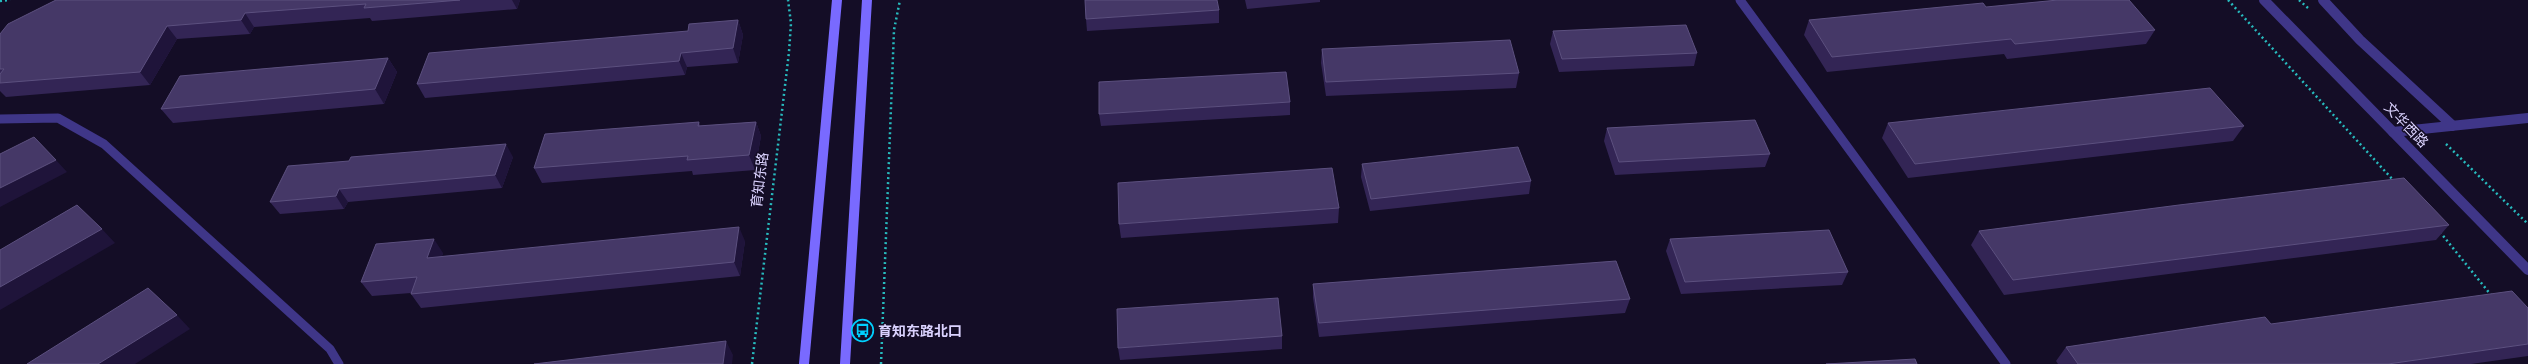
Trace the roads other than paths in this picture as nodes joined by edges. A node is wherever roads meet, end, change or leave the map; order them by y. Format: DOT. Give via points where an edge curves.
graph roads {
  1 [pos="837,0"];
  2 [pos="867,0"];
  3 [pos="1740,0"];
  4 [pos="2264,0"];
  5 [pos="2323,0"];
  6 [pos="2528,118"];
  7 [pos="0,119"];
  8 [pos="2452,126"];
  9 [pos="2393,132"];
  10 [pos="2528,270"];
  11 [pos="339,364"];
  12 [pos="804,364"];
  13 [pos="845,364"];
  14 [pos="2006,364"];
  1 -- 12 [label="main road"];
  2 -- 13 [label="main road"];
  3 -- 14 [label="lane"];
  4 -- 9 [label="street, 文华西路"];
  5 -- 8 [label="street" via="2360,40"];
  6 -- 8 [label="street"];
  7 -- 11 [label="lane" via="58,118 104,144 330,349"];
  8 -- 9 [label="street"];
  9 -- 10 [label="street, 文华西路"];
}
